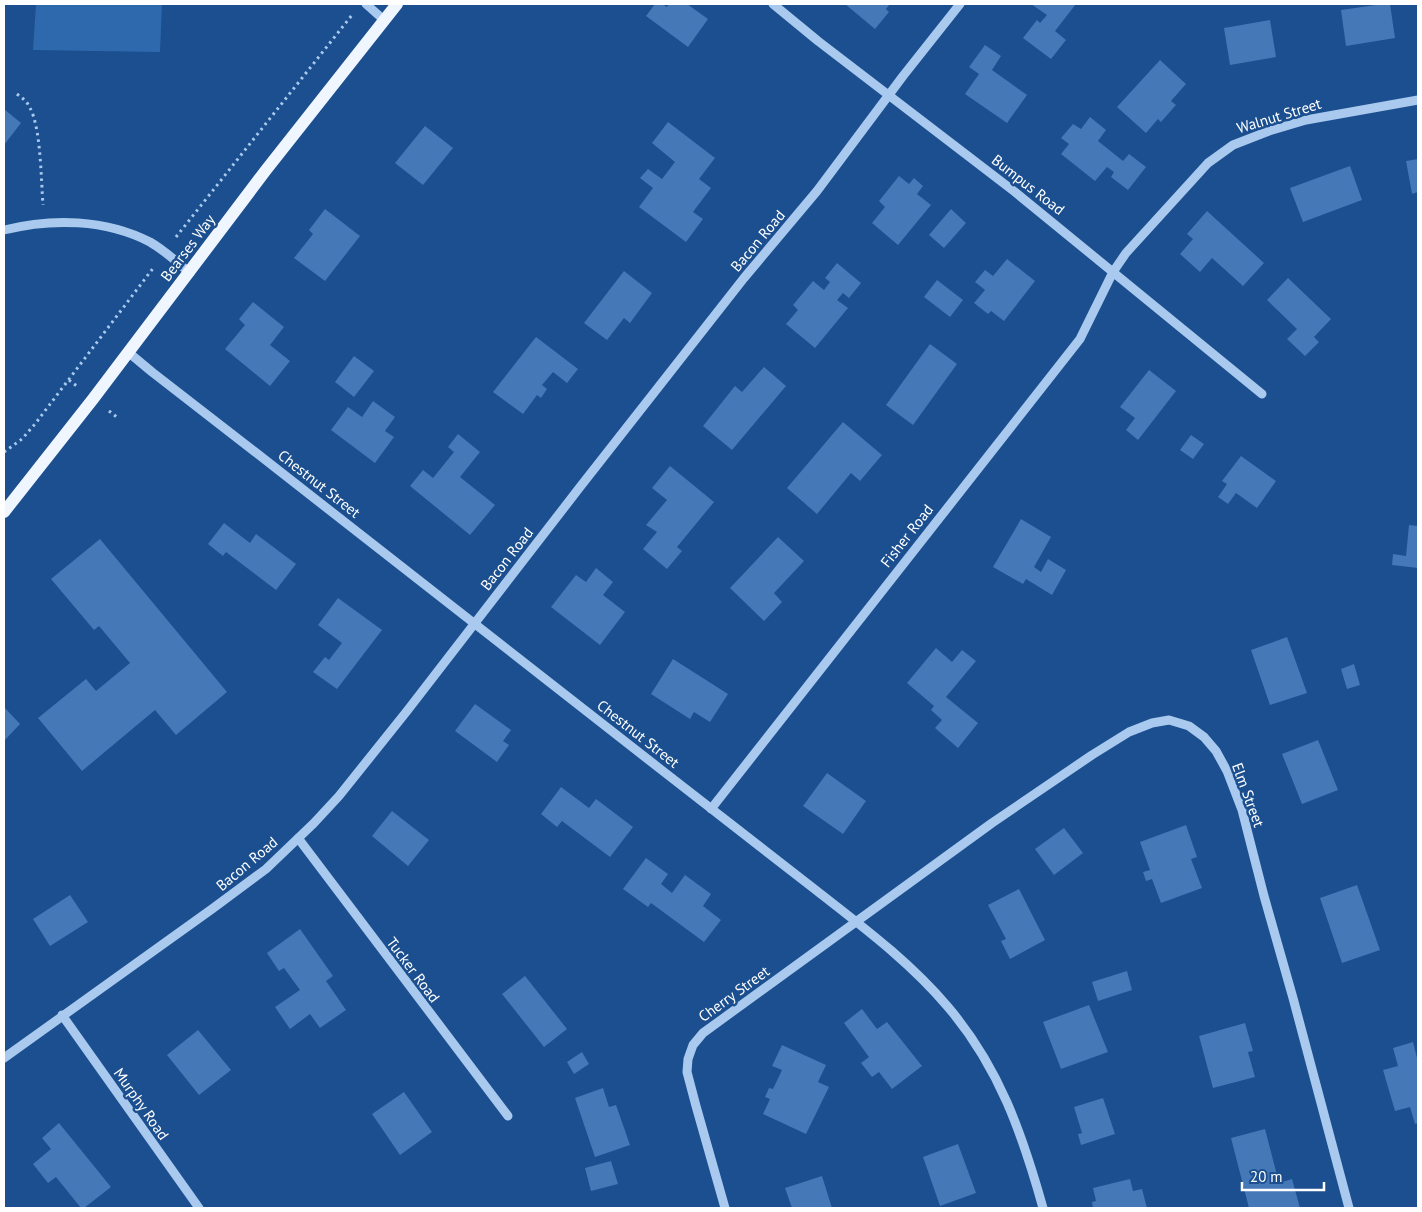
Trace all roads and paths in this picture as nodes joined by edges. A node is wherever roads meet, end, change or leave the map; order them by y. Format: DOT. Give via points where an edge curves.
graph roads {
  1 [pos="366,4"];
  2 [pos="397,4"];
  3 [pos="773,4"];
  4 [pos="960,4"];
  5 [pos="354,12"];
  6 [pos="384,20"];
  7 [pos="17,94"];
  8 [pos="888,95"];
  9 [pos="1418,100"];
  10 [pos="44,223"];
  11 [pos="4,230"];
  12 [pos="181,231"];
  13 [pos="154,266"];
  14 [pos="190,272"];
  15 [pos="1114,272"];
  16 [pos="128,352"];
  17 [pos="1262,394"];
  18 [pos="4,452"];
  19 [pos="4,512"];
  20 [pos="474,623"];
  21 [pos="711,809"];
  22 [pos="298,838"];
  23 [pos="857,922"];
  24 [pos="62,1015"];
  25 [pos="4,1058"];
  26 [pos="508,1116"];
  27 [pos="199,1208"];
  28 [pos="725,1208"];
  29 [pos="1043,1208"];
  30 [pos="1349,1208"];
  1 -- 6 [label="street"];
  2 -- 6 [label="main road, Bearses Way"];
  3 -- 8 [label="street, Bumpus Road"];
  4 -- 8 [label="street, Bacon Road"];
  5 -- 12 [label="path"];
  6 -- 14 [label="main road, Bearses Way"];
  7 -- 10 [label="path" via="31,108 35,122"];
  8 -- 15 [label="street, Bumpus Road"];
  8 -- 20 [label="street, Bacon Road" via="818,190 744,278"];
  9 -- 15 [label="street, Walnut Street" via="1306,120 1233,145 1208,163 1126,253"];
  10 -- 11 [label="street"];
  10 -- 14 [label="street" via="82,223 117,230 150,242"];
  13 -- 18 [label="path" via="35,424"];
  14 -- 16 [label="main road, Bearses Way"];
  15 -- 17 [label="street, Bumpus Road"];
  15 -- 21 [label="street, Fisher Road" via="1080,339"];
  16 -- 19 [label="main road, Bearses Way"];
  16 -- 20 [label="street, Chestnut Street"];
  20 -- 21 [label="street, Chestnut Street"];
  20 -- 22 [label="street, Bacon Road" via="356,775"];
  21 -- 23 [label="street, Chestnut Street"];
  22 -- 24 [label="street, Bacon Road" via="266,869 228,898"];
  22 -- 26 [label="street, Tucker Road"];
  23 -- 28 [label="street, Cherry Street" via="703,1033 693,1046 688,1072"];
  23 -- 29 [label="street, Chestnut Street" via="906,962 928,985 981,1053 1023,1139"];
  23 -- 30 [label="street, Elm Street" via="992,823 1129,732 1169,720 1189,726 1216,751 1242,810"];
  24 -- 25 [label="street, Bacon Road"];
  24 -- 27 [label="street, Murphy Road"];
}
